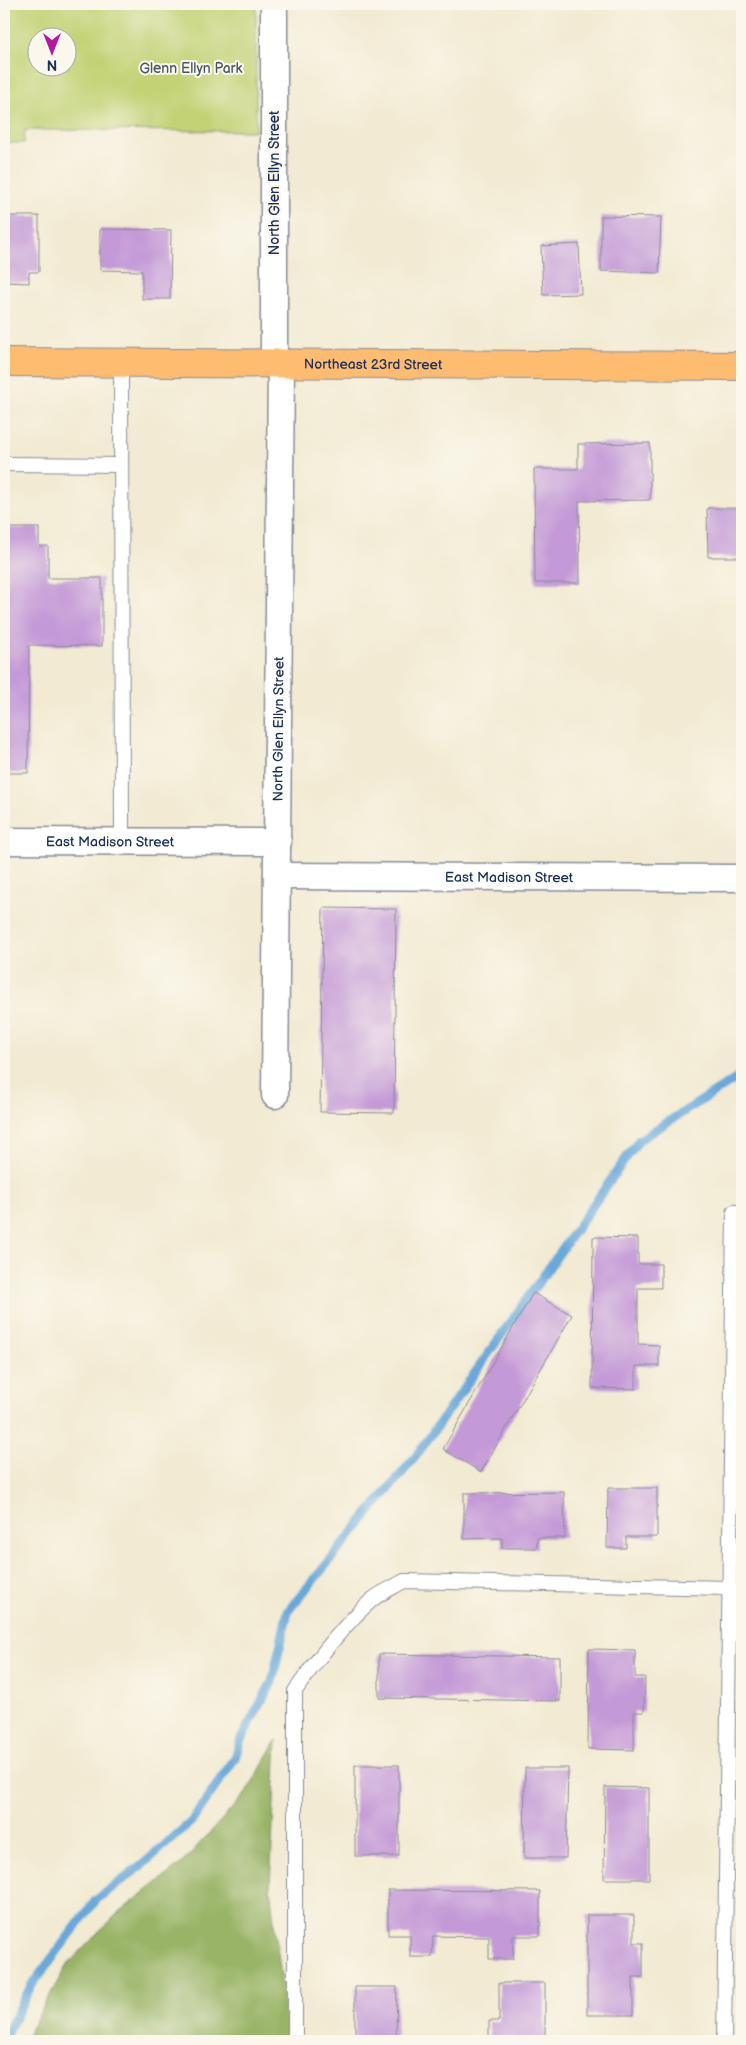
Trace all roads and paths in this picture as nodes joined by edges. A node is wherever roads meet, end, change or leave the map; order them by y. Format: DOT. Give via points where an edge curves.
graph roads {
  1 [pos="274,4"];
  2 [pos="4,362"];
  3 [pos="121,362"];
  4 [pos="277,363"];
  5 [pos="742,366"];
  6 [pos="4,464"];
  7 [pos="121,465"];
  8 [pos="4,841"];
  9 [pos="122,841"];
  10 [pos="278,842"];
  11 [pos="277,876"];
  12 [pos="742,878"];
  13 [pos="275,1095"];
  14 [pos="742,1212"];
  15 [pos="729,1588"];
  16 [pos="736,1620"];
  17 [pos="295,2041"];
  18 [pos="724,2041"];
  1 -- 4 [label="street, North Glen Ellyn Street"];
  2 -- 3 [label="main road, Northeast 23rd Street"];
  3 -- 4 [label="main road, Northeast 23rd Street"];
  3 -- 7 [label="lane"];
  4 -- 5 [label="main road, Northeast 23rd Street"];
  4 -- 10 [label="street, North Glen Ellyn Street"];
  6 -- 7 [label="lane"];
  7 -- 9 [label="lane"];
  8 -- 9 [label="street, East Madison Street"];
  9 -- 10 [label="street, East Madison Street"];
  10 -- 11 [label="street, North Glen Ellyn Street"];
  11 -- 12 [label="street, East Madison Street"];
  11 -- 13 [label="street, North Glen Ellyn Street"];
  14 -- 15 [label="lane" via="734,1212"];
  15 -- 16 [label="lane"];
  15 -- 17 [label="lane" via="404,1581 375,1598 358,1614 320,1656 295,1691"];
  16 -- 18 [label="lane"];
}
